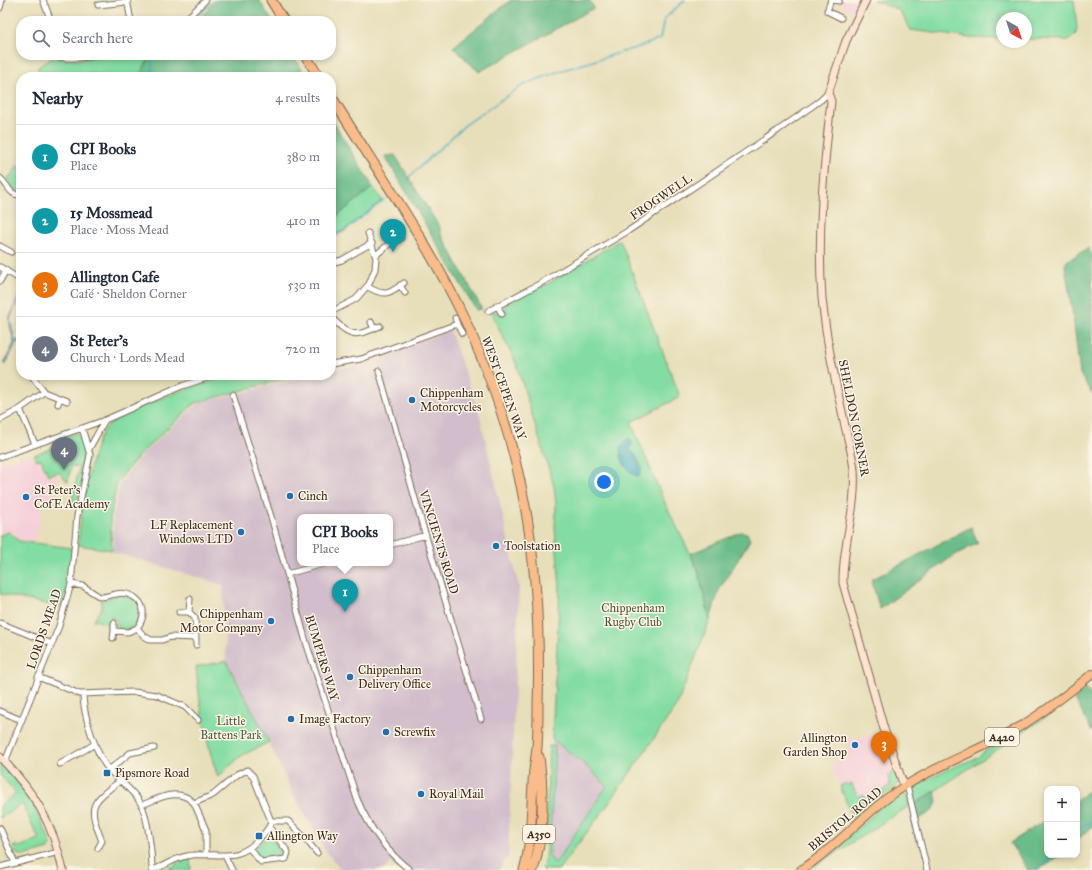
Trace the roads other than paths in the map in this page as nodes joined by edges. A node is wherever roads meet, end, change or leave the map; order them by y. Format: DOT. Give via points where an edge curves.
graph roads {
  1 [pos="2,0"];
  2 [pos="43,0"];
  3 [pos="205,0"];
  4 [pos="271,0"];
  5 [pos="866,0"];
  6 [pos="128,1"];
  7 [pos="839,2"];
  8 [pos="98,5"];
  9 [pos="0,8"];
  10 [pos="49,16"];
  11 [pos="130,16"];
  12 [pos="189,16"];
  13 [pos="281,16"];
  14 [pos="841,18"];
  15 [pos="308,60"];
  16 [pos="316,72"];
  17 [pos="828,93"];
  18 [pos="336,104"];
  19 [pos="0,178"];
  20 [pos="16,194"];
  21 [pos="368,233"];
  22 [pos="401,238"];
  23 [pos="372,243"];
  24 [pos="0,246"];
  25 [pos="7,252"];
  26 [pos="376,254"];
  27 [pos="336,262"];
  28 [pos="0,267"];
  29 [pos="6,270"];
  30 [pos="16,277"];
  31 [pos="0,281"];
  32 [pos="368,287"];
  33 [pos="405,293"];
  34 [pos="497,305"];
  35 [pos="336,309"];
  36 [pos="488,311"];
  37 [pos="502,314"];
  38 [pos="455,318"];
  39 [pos="336,321"];
  40 [pos="370,322"];
  41 [pos="457,324"];
  42 [pos="380,326"];
  43 [pos="374,329"];
  44 [pos="462,334"];
  45 [pos="336,363"];
  46 [pos="379,371"];
  47 [pos="35,380"];
  48 [pos="195,380"];
  49 [pos="44,392"];
  50 [pos="234,395"];
  51 [pos="60,398"];
  52 [pos="67,401"];
  53 [pos="58,404"];
  54 [pos="20,410"];
  55 [pos="0,420"];
  56 [pos="105,420"];
  57 [pos="82,428"];
  58 [pos="35,444"];
  59 [pos="90,449"];
  60 [pos="0,456"];
  61 [pos="426,535"];
  62 [pos="393,544"];
  63 [pos="316,566"];
  64 [pos="287,574"];
  65 [pos="71,584"];
  66 [pos="190,600"];
  67 [pos="180,612"];
  68 [pos="189,612"];
  69 [pos="0,623"];
  70 [pos="114,623"];
  71 [pos="137,628"];
  72 [pos="114,631"];
  73 [pos="113,638"];
  74 [pos="196,638"];
  75 [pos="52,644"];
  76 [pos="196,645"];
  77 [pos="1092,674"];
  78 [pos="38,677"];
  79 [pos="83,694"];
  80 [pos="0,711"];
  81 [pos="482,719"];
  82 [pos="21,720"];
  83 [pos="198,720"];
  84 [pos="95,744"];
  85 [pos="154,748"];
  86 [pos="537,748"];
  87 [pos="2,759"];
  88 [pos="60,764"];
  89 [pos="109,770"];
  90 [pos="120,781"];
  91 [pos="906,786"];
  92 [pos="194,803"];
  93 [pos="142,805"];
  94 [pos="271,821"];
  95 [pos="269,827"];
  96 [pos="0,828"];
  97 [pos="98,848"];
  98 [pos="249,848"];
  99 [pos="59,852"];
  100 [pos="317,853"];
  101 [pos="206,855"];
  102 [pos="225,856"];
  103 [pos="15,863"];
  104 [pos="0,867"];
  105 [pos="63,870"];
  106 [pos="152,870"];
  107 [pos="232,870"];
  108 [pos="410,870"];
  109 [pos="524,870"];
  110 [pos="533,870"];
  111 [pos="801,870"];
  112 [pos="927,870"];
  1 -- 9 [label="street"];
  2 -- 10 [label="street"];
  3 -- 12 [label="street"];
  4 -- 13 [label="highway"];
  5 -- 17 [label="street" via="846,41"];
  6 -- 8 [label="street"];
  6 -- 11 [label="street"];
  7 -- 14 [label="street" via="831,0 827,11"];
  15 -- 16 [label="highway"];
  17 -- 34 [label="street, FROGWELL" via="628,231 541,283"];
  17 -- 91 [label="street, SHELDON CORNER" via="831,101 821,200 822,298 834,374 854,469 855,490 843,566 843,583 884,728"];
  18 -- 86 [label="highway, WEST CEPEN WAY / A350" via="454,298 484,363 504,418 526,503 534,562 539,647"];
  19 -- 20 [label="street" via="11,192"];
  21 -- 23 [label="street"];
  22 -- 26 [label="street"];
  23 -- 26 [label="street"];
  23 -- 27 [label="street"];
  24 -- 25 [label="street"];
  26 -- 32 [label="street" via="375,269"];
  28 -- 29 [label="street"];
  29 -- 30 [label="street"];
  29 -- 31 [label="street"];
  32 -- 33 [label="street" via="384,294 402,284"];
  32 -- 35 [label="street" via="356,299"];
  34 -- 36 [label="street, FROGWELL"];
  34 -- 37 [label="street"];
  38 -- 41 [label="street"];
  39 -- 43 [label="street" via="350,334 362,334"];
  40 -- 43 [label="street"];
  41 -- 44 [label="street"];
  41 -- 45 [label="street" via="361,359"];
  42 -- 43 [label="street"];
  46 -- 61 [label="street, VINCIENTS ROAD"];
  47 -- 49 [label="street"];
  48 -- 56 [label="street"];
  49 -- 51 [label="street"];
  49 -- 54 [label="street"];
  50 -- 64 [label="street, BUMPERS WAY"];
  51 -- 52 [label="street"];
  51 -- 53 [label="street"];
  54 -- 55 [label="street"];
  54 -- 58 [label="street"];
  56 -- 57 [label="street"];
  56 -- 59 [label="street"];
  57 -- 58 [label="street"];
  57 -- 59 [label="street, LORDS MEAD"];
  58 -- 60 [label="street"];
  59 -- 65 [label="street, LORDS MEAD" via="77,516"];
  61 -- 62 [label="street"];
  61 -- 81 [label="street, VINCIENTS ROAD"];
  63 -- 64 [label="street"];
  64 -- 108 [label="street, BUMPERS WAY" via="357,799 368,822 382,842"];
  65 -- 71 [label="street" via="83,586 100,597 121,593 135,597 143,611"];
  65 -- 75 [label="street, LORDS MEAD"];
  66 -- 68 [label="street"];
  67 -- 68 [label="street"];
  68 -- 74 [label="street" via="195,618"];
  69 -- 75 [label="street"];
  70 -- 72 [label="street"];
  71 -- 72 [label="street" via="128,632"];
  71 -- 74 [label="street" via="151,640 171,637"];
  72 -- 73 [label="street"];
  74 -- 76 [label="street"];
  75 -- 78 [label="street, LORDS MEAD"];
  77 -- 91 [label="main road, A420" via="1029,721 1001,738"];
  78 -- 79 [label="street"];
  78 -- 82 [label="street, LORDS MEAD"];
  79 -- 83 [label="street" via="134,692 157,695 185,707"];
  79 -- 84 [label="street" via="84,707"];
  80 -- 82 [label="street"];
  82 -- 87 [label="street, LORDS MEAD"];
  84 -- 88 [label="street"];
  84 -- 89 [label="street"];
  85 -- 89 [label="street" via="130,753"];
  86 -- 109 [label="highway, WEST CEPEN WAY / A350" via="529,848"];
  86 -- 110 [label="highway, WEST CEPEN WAY / A350" via="542,777 542,798 539,840"];
  87 -- 99 [label="street" via="22,780 44,813"];
  89 -- 90 [label="street"];
  90 -- 93 [label="street"];
  90 -- 97 [label="street" via="102,794 93,808 93,819 102,841"];
  91 -- 111 [label="main road, BRISTOL ROAD / A420" via="883,801 827,851"];
  91 -- 112 [label="street"];
  92 -- 93 [label="street" via="184,796 173,794"];
  92 -- 94 [label="street" via="213,795 236,775 250,770"];
  92 -- 101 [label="street" via="206,830"];
  93 -- 106 [label="street"];
  94 -- 95 [label="street"];
  94 -- 100 [label="street" via="288,821"];
  95 -- 98 [label="street"];
  95 -- 98 [label="street" via="288,852 286,859 262,863"];
  96 -- 103 [label="street"];
  98 -- 102 [label="street" via="238,854"];
  99 -- 103 [label="street"];
  99 -- 105 [label="street"];
  101 -- 102 [label="street"];
  101 -- 106 [label="street" via="180,858"];
  102 -- 107 [label="street"];
  103 -- 104 [label="street"];
}
